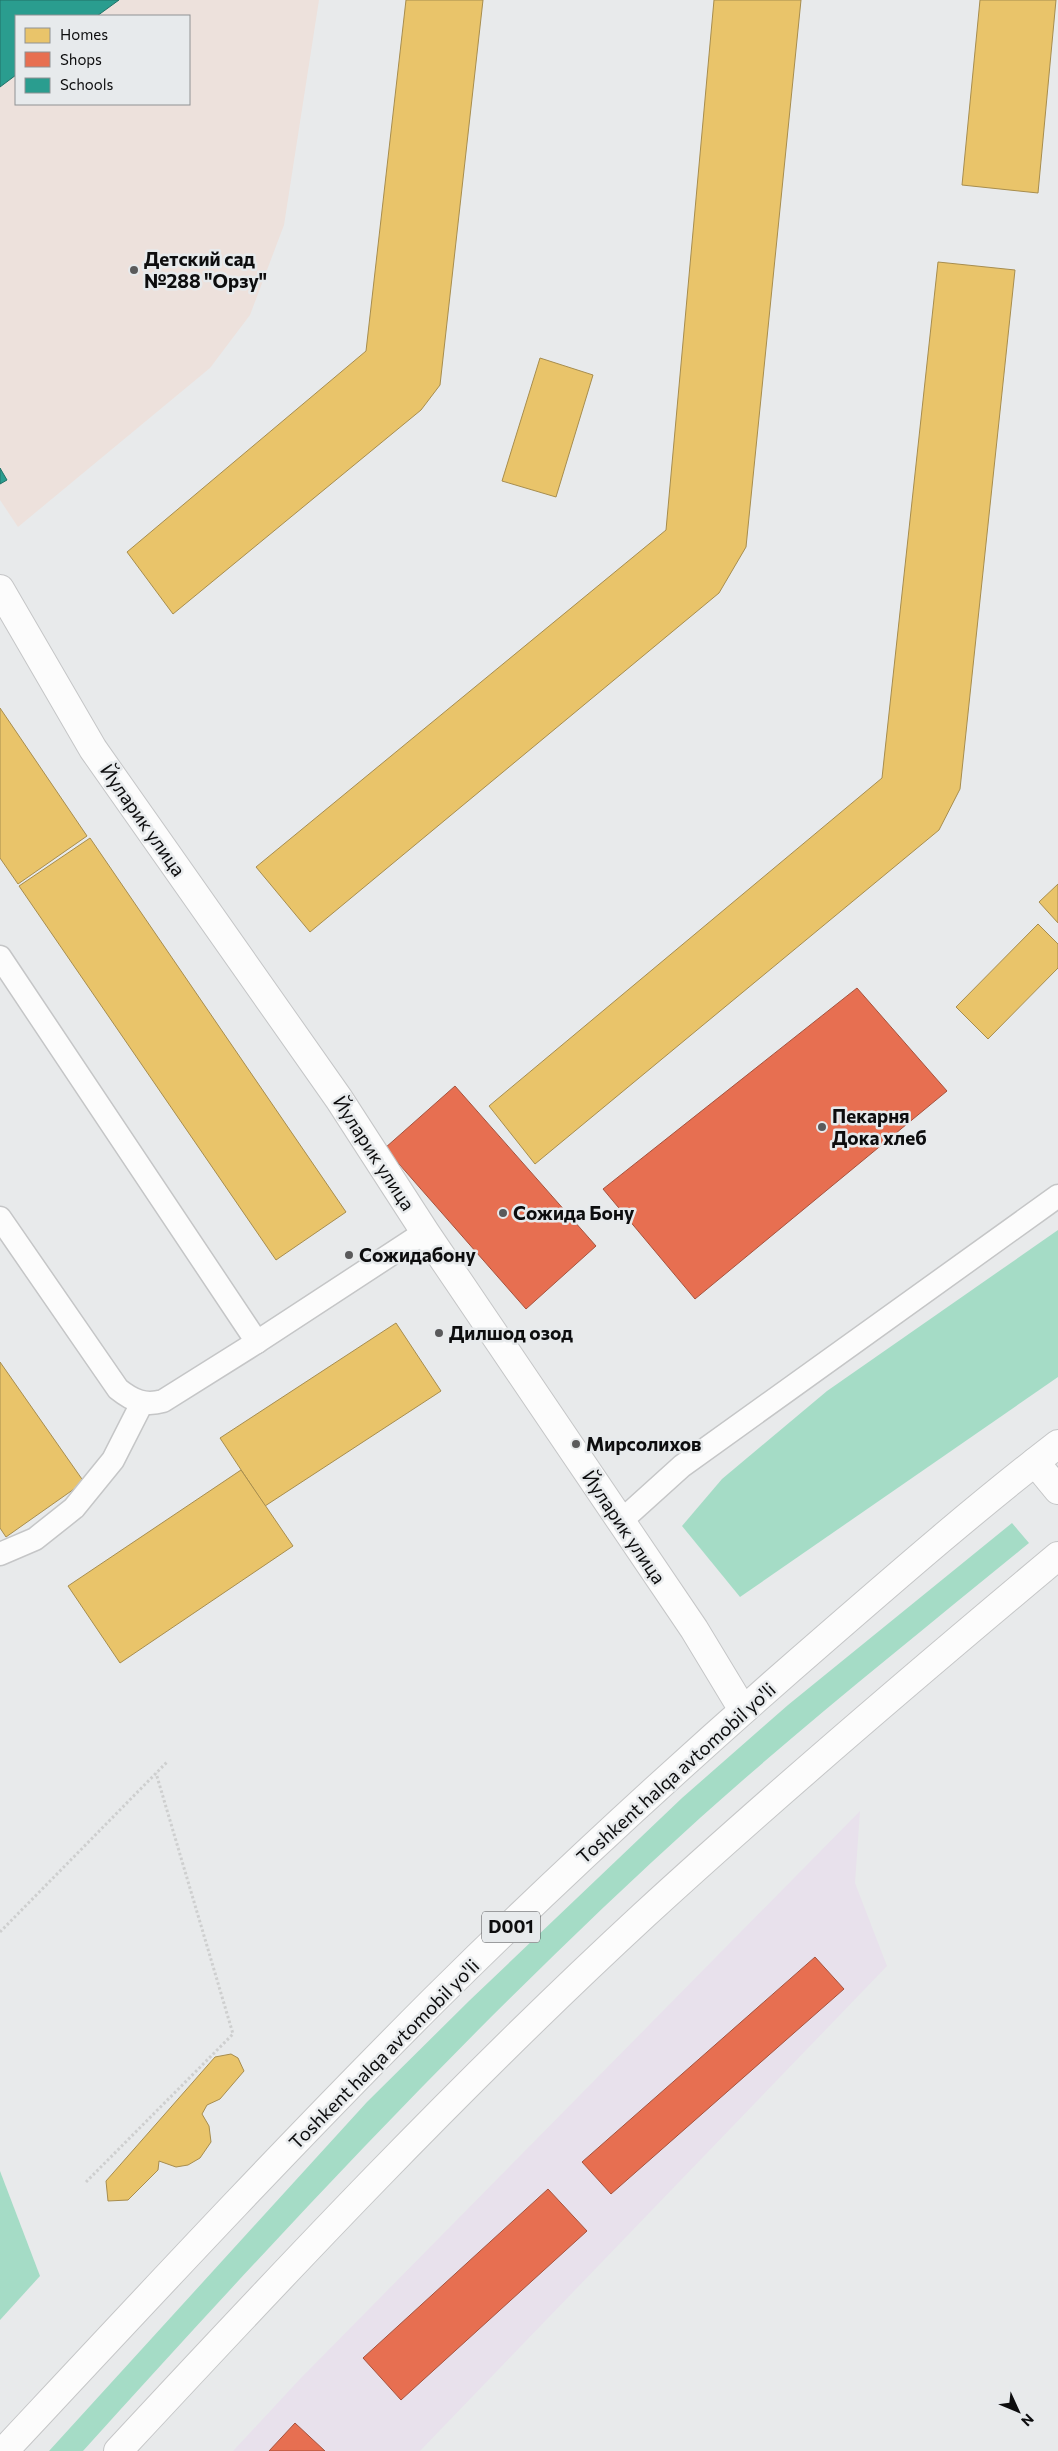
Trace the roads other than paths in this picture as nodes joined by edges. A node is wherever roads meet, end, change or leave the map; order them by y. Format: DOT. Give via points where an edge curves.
graph roads {
  1 [pos="2,593"];
  2 [pos="0,957"];
  3 [pos="1058,1196"];
  4 [pos="0,1218"];
  5 [pos="425,1232"];
  6 [pos="257,1342"];
  7 [pos="142,1403"];
  8 [pos="1058,1444"];
  9 [pos="1035,1462"];
  10 [pos="1058,1490"];
  11 [pos="620,1522"];
  12 [pos="0,1554"];
  13 [pos="1058,1556"];
  14 [pos="743,1710"];
  15 [pos="4,2451"];
  16 [pos="118,2451"];
  1 -- 5 [label="main road, Йуларик улица" via="93,749 339,1099"];
  2 -- 6 [label="lane"];
  3 -- 11 [label="lane" via="682,1466"];
  4 -- 7 [label="lane" via="118,1389"];
  5 -- 6 [label="lane"];
  5 -- 11 [label="main road, Йуларик улица"];
  6 -- 7 [label="lane" via="163,1400 153,1404"];
  7 -- 12 [label="lane" via="113,1460 74,1508 35,1539"];
  8 -- 9 [label="main road, Toshkent halqa avtomobil yo'li / D001"];
  9 -- 10 [label="main road"];
  9 -- 14 [label="main road, Toshkent halqa avtomobil yo'li / D001"];
  11 -- 14 [label="main road, Йуларик улица" via="694,1629"];
  13 -- 16 [label="main road" via="790,1783 635,1924 355,2201"];
  14 -- 15 [label="main road, Toshkent halqa avtomobil yo'li / D001" via="580,1860 435,2000 150,2294"];
}
